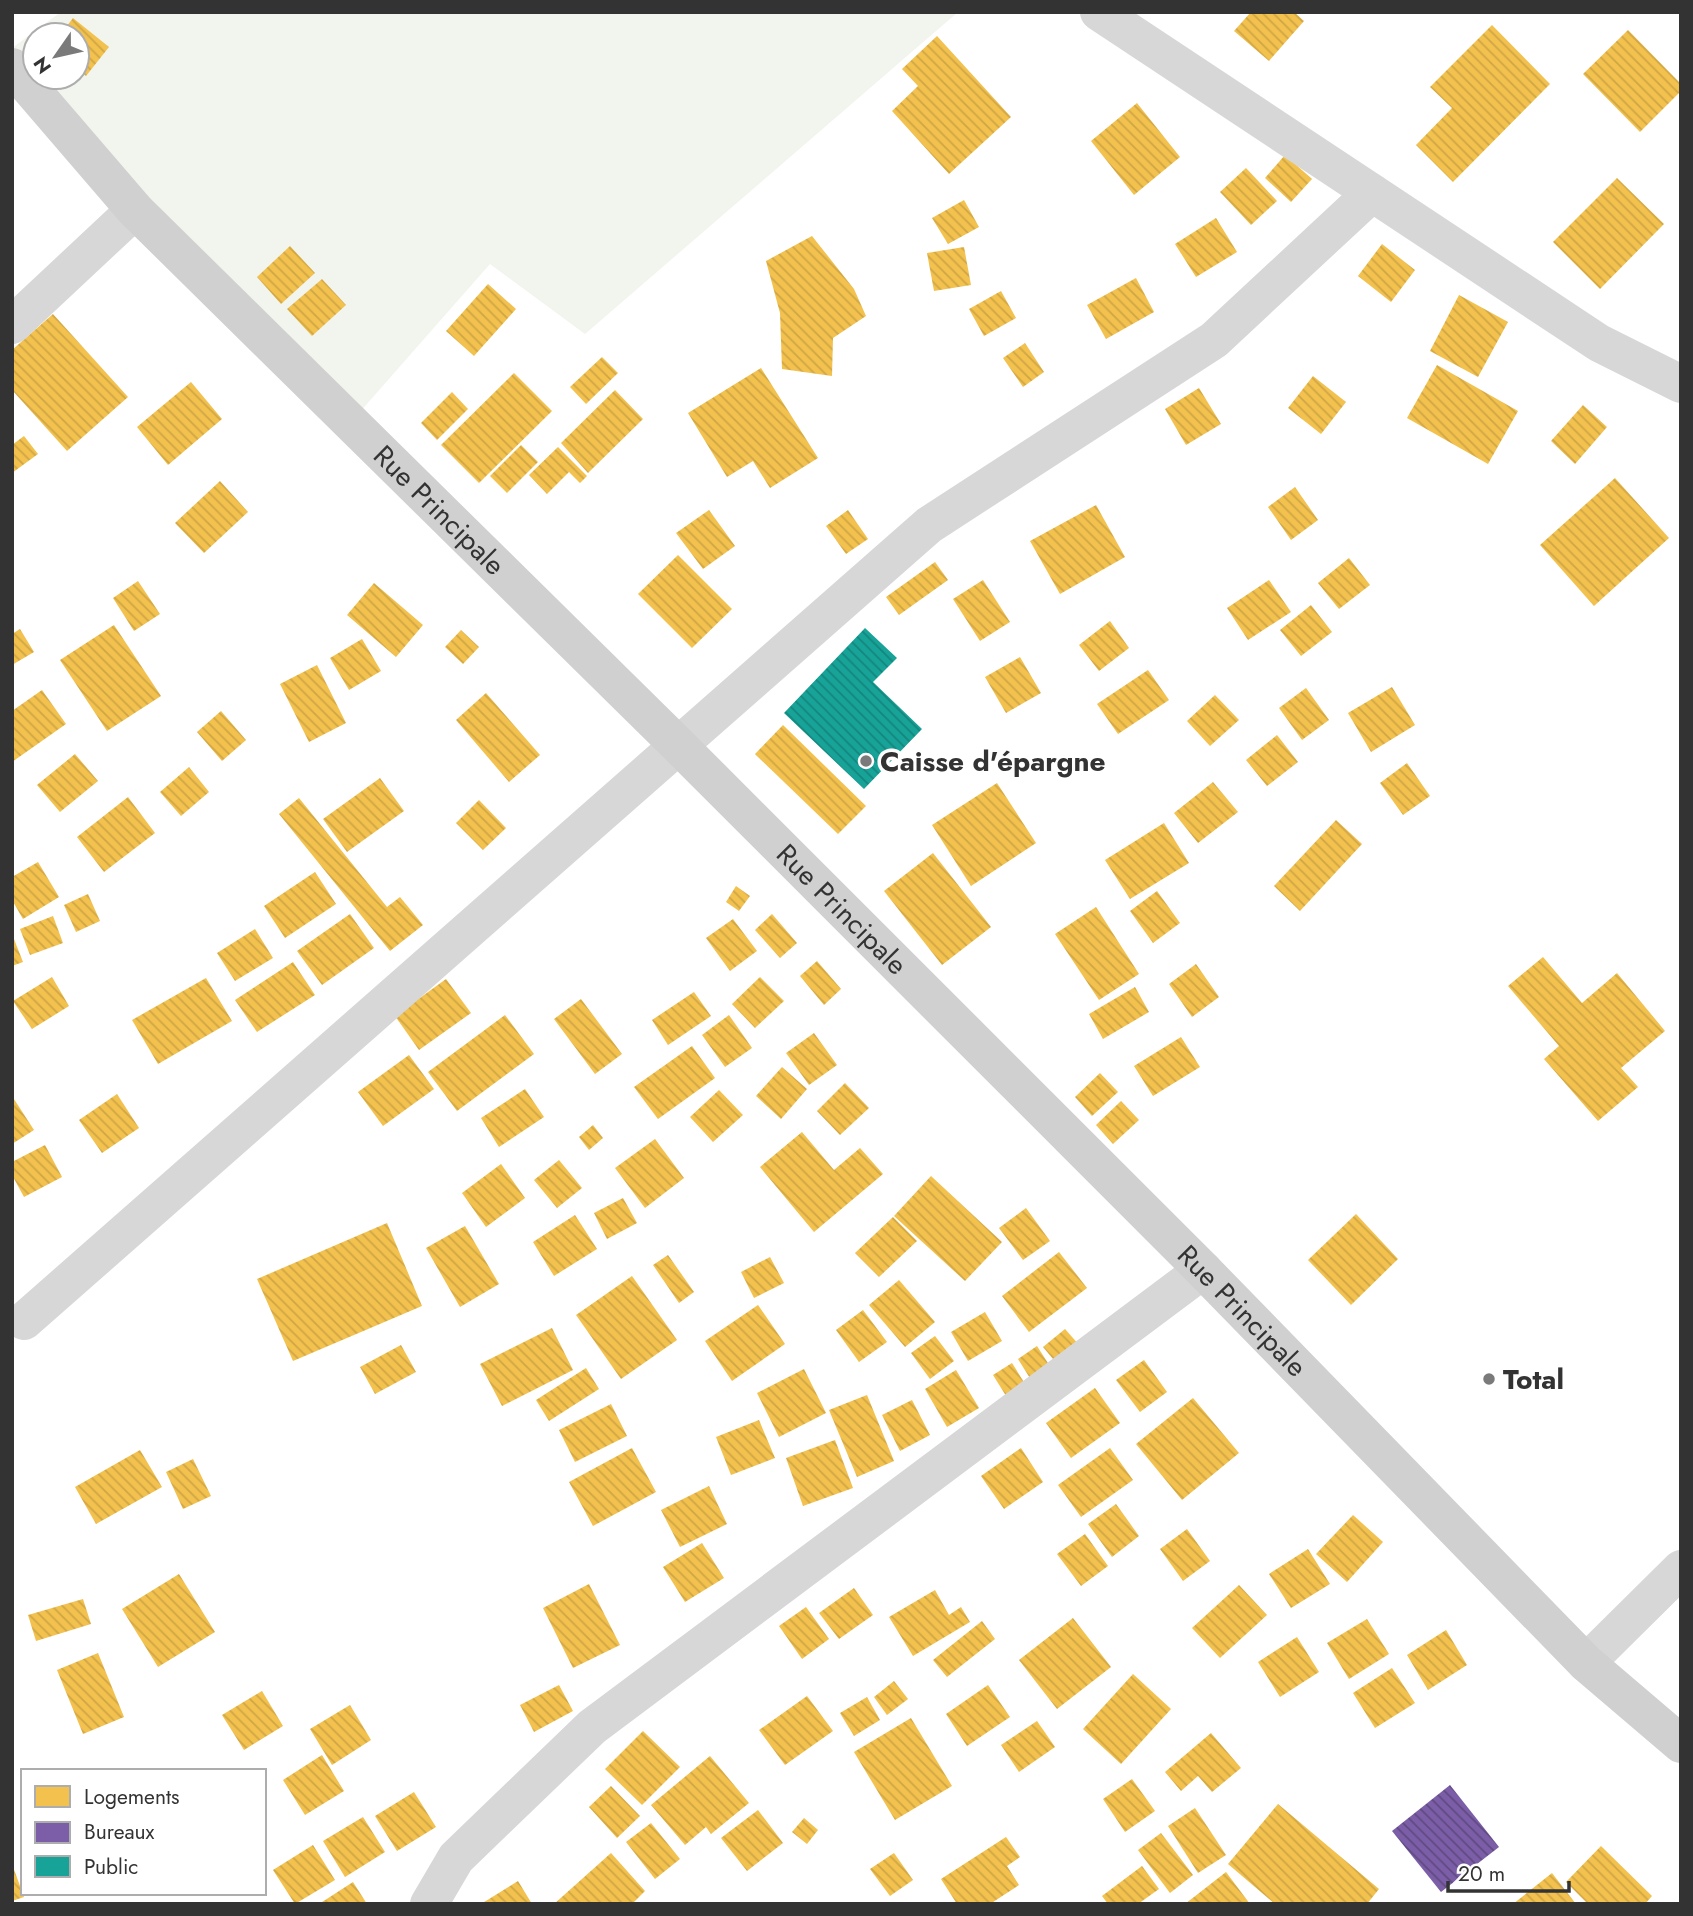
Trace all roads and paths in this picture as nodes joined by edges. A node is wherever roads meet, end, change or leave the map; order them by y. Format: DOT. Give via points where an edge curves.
graph roads {
  1 [pos="1099,12"];
  2 [pos="12,67"];
  3 [pos="1372,192"];
  4 [pos="135,210"];
  5 [pos="12,325"];
  6 [pos="1681,384"];
  7 [pos="679,746"];
  8 [pos="1203,1270"];
  9 [pos="24,1321"];
  10 [pos="1681,1569"];
  11 [pos="1586,1663"];
  12 [pos="1681,1744"];
  13 [pos="429,1904"];
  1 -- 3 [label="street"];
  2 -- 4 [label="main road, Rue Principale"];
  3 -- 6 [label="street" via="1599,343"];
  3 -- 7 [label="street" via="1214,340 929,525"];
  4 -- 5 [label="street"];
  4 -- 7 [label="main road, Rue Principale"];
  7 -- 8 [label="main road, Rue Principale"];
  7 -- 9 [label="street"];
  8 -- 11 [label="main road, Rue Principale"];
  8 -- 13 [label="street" via="592,1727 456,1858"];
  10 -- 11 [label="street"];
  11 -- 12 [label="main road, Rue Principale"];
}
